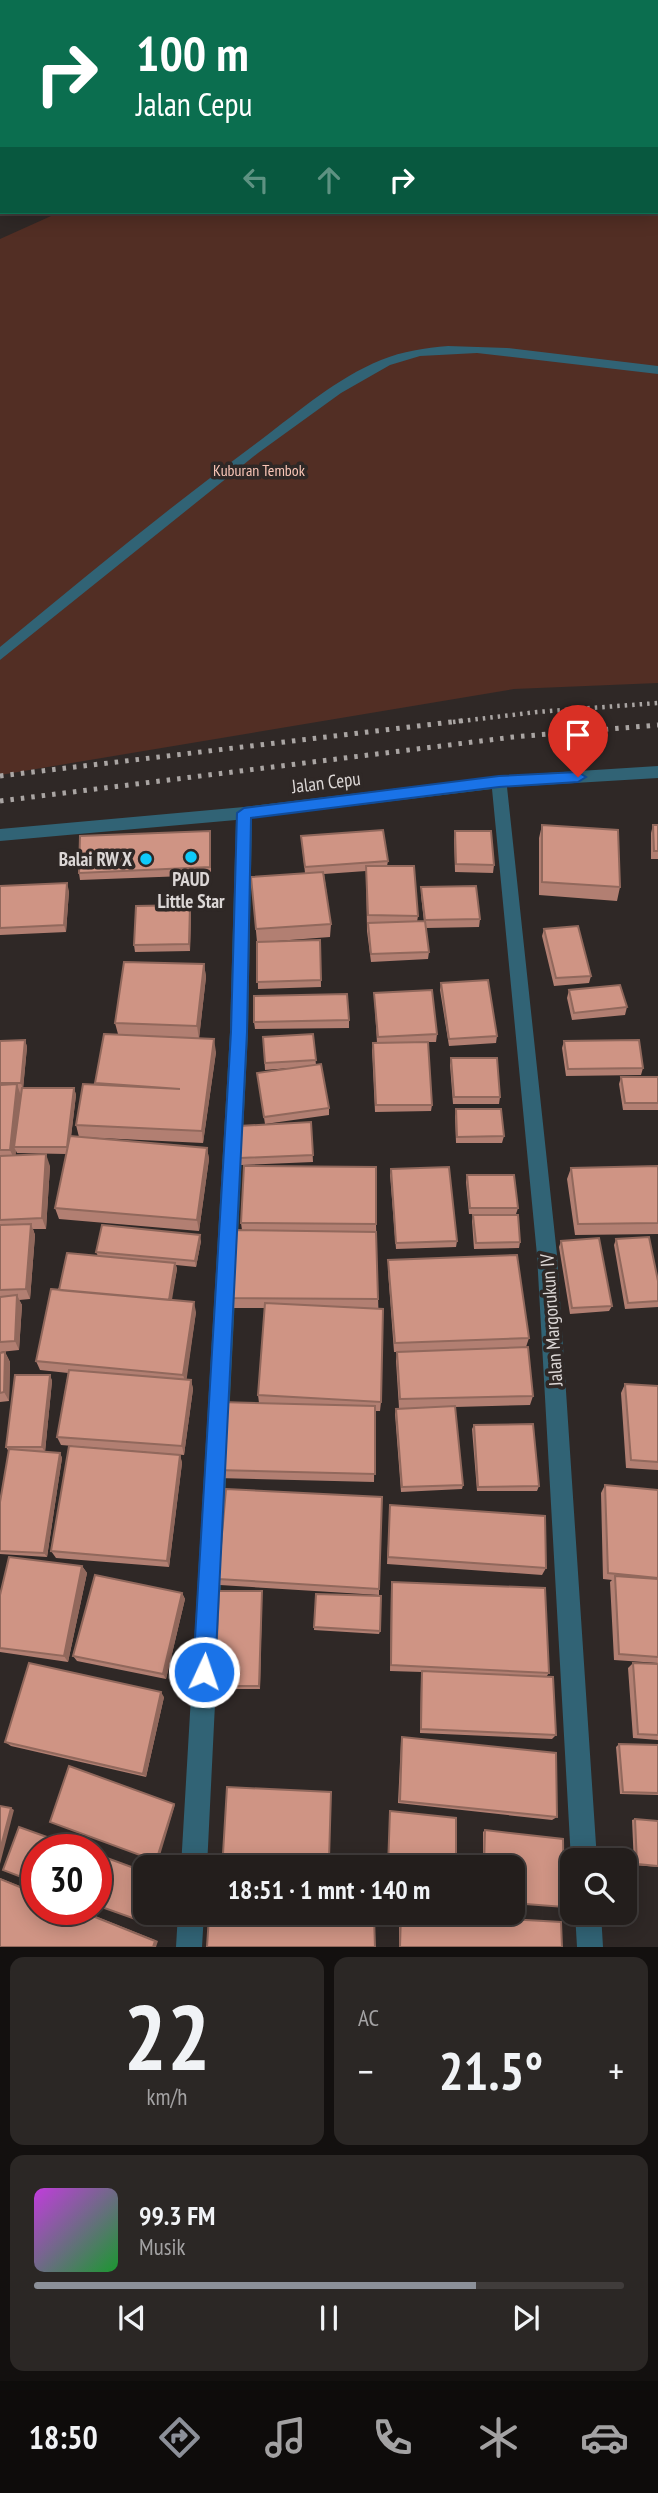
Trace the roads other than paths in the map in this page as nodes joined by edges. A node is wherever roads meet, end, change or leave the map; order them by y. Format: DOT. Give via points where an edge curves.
graph roads {
  1 [pos="658,370"];
  2 [pos="0,655"];
  3 [pos="658,772"];
  4 [pos="499,782"];
  5 [pos="244,813"];
  6 [pos="0,835"];
  7 [pos="583,1848"];
  8 [pos="195,1855"];
  9 [pos="191,1925"];
  10 [pos="588,1925"];
  11 [pos="190,1947"];
  12 [pos="590,1947"];
  1 -- 2 [label="street" via="449,350 419,352 375,367 237,462"];
  3 -- 4 [label="street, Jalan Cepu"];
  4 -- 5 [label="street, Jalan Cepu"];
  4 -- 7 [label="street, Jalan Margorukun IV" via="547,1255"];
  5 -- 6 [label="street, Jalan Cepu"];
  5 -- 8 [label="street" via="239,1032"];
  9 -- 11 [label="street"];
  10 -- 12 [label="street"];
}
